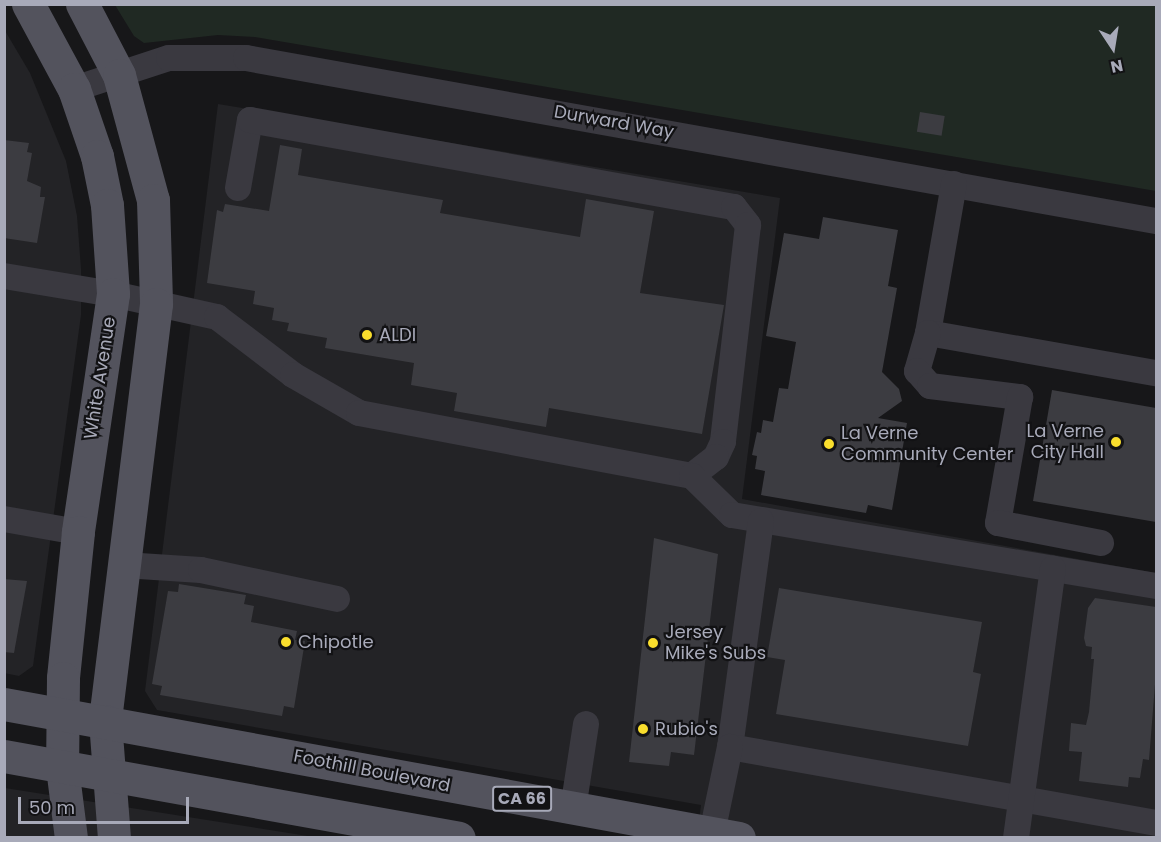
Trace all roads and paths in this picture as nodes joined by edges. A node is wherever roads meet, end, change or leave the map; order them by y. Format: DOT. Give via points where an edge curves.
graph roads {
  1 [pos="28,4"];
  2 [pos="82,4"];
  3 [pos="119,75"];
  4 [pos="74,89"];
  5 [pos="954,184"];
  6 [pos="238,188"];
  7 [pos="1156,221"];
  8 [pos="4,276"];
  9 [pos="113,294"];
  10 [pos="156,304"];
  11 [pos="928,333"];
  12 [pos="1156,373"];
  13 [pos="692,476"];
  14 [pos="4,519"];
  15 [pos="761,521"];
  16 [pos="78,532"];
  17 [pos="1101,543"];
  18 [pos="124,566"];
  19 [pos="1053,569"];
  20 [pos="1156,586"];
  21 [pos="337,599"];
  22 [pos="4,704"];
  23 [pos="62,713"];
  24 [pos="105,721"];
  25 [pos="586,724"];
  26 [pos="730,747"];
  27 [pos="4,756"];
  28 [pos="62,767"];
  29 [pos="107,775"];
  30 [pos="1024,799"];
  31 [pos="573,808"];
  32 [pos="1156,823"];
  33 [pos="725,835"];
  34 [pos="71,837"];
  35 [pos="114,837"];
  36 [pos="459,837"];
  37 [pos="1016,837"];
  1 -- 4 [label="main road, White Avenue"];
  2 -- 3 [label="main road"];
  3 -- 4 [label="street, Durward Way"];
  3 -- 5 [label="street, Durward Way" via="169,58 246,58"];
  3 -- 10 [label="main road" via="153,200"];
  4 -- 9 [label="main road, White Avenue" via="97,156 107,205"];
  5 -- 7 [label="street, Durward Way"];
  5 -- 11 [label="street"];
  6 -- 13 [label="street" via="250,120 734,207 748,225 723,442 716,458"];
  8 -- 9 [label="street"];
  9 -- 10 [label="street"];
  9 -- 16 [label="main road, White Avenue"];
  10 -- 13 [label="street" via="217,317 293,375 359,413"];
  10 -- 18 [label="main road"];
  11 -- 12 [label="street"];
  11 -- 17 [label="street" via="917,370 930,386 1020,397 998,524"];
  13 -- 15 [label="street" via="732,515"];
  14 -- 16 [label="street"];
  15 -- 19 [label="street"];
  15 -- 26 [label="street"];
  16 -- 23 [label="main road, White Avenue"];
  18 -- 21 [label="street" via="201,570"];
  18 -- 24 [label="main road"];
  19 -- 20 [label="street"];
  19 -- 30 [label="street"];
  22 -- 23 [label="main road, Foothill Boulevard / CA 66"];
  23 -- 24 [label="main road, Foothill Boulevard / CA 66"];
  23 -- 28 [label="main road, White Avenue"];
  24 -- 29 [label="main road"];
  24 -- 31 [label="main road, Foothill Boulevard / CA 66"];
  25 -- 31 [label="street"];
  26 -- 30 [label="street"];
  26 -- 33 [label="street"];
  27 -- 28 [label="main road"];
  28 -- 29 [label="main road"];
  28 -- 34 [label="main road, White Avenue"];
  29 -- 35 [label="main road"];
  29 -- 36 [label="main road"];
  30 -- 32 [label="street"];
  30 -- 37 [label="street"];
  31 -- 33 [label="main road, Foothill Boulevard / CA 66"];
}
